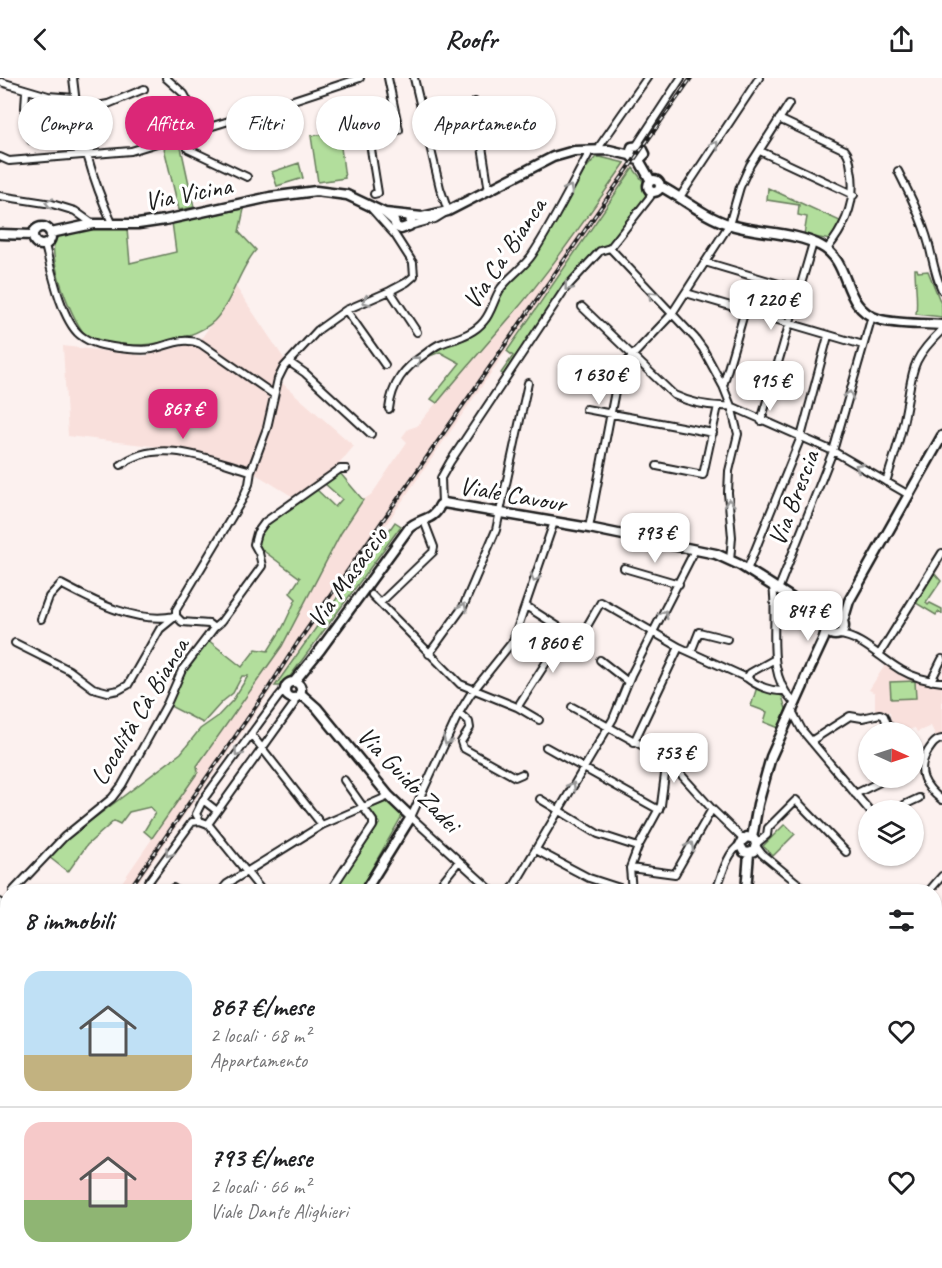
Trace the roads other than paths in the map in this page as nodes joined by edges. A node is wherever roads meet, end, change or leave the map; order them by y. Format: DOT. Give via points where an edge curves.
graph roads {
  1 [pos="73,78"];
  2 [pos="166,78"];
  3 [pos="360,78"];
  4 [pos="388,78"];
  5 [pos="414,78"];
  6 [pos="647,78"];
  7 [pos="681,78"];
  8 [pos="759,78"];
  9 [pos="1,82"];
  10 [pos="144,89"];
  11 [pos="26,91"];
  12 [pos="26,96"];
  13 [pos="48,96"];
  14 [pos="75,96"];
  15 [pos="185,96"];
  16 [pos="392,96"];
  17 [pos="113,102"];
  18 [pos="789,104"];
  19 [pos="779,119"];
  20 [pos="214,125"];
  21 [pos="637,145"];
  22 [pos="85,150"];
  23 [pos="134,150"];
  24 [pos="190,150"];
  25 [pos="371,150"];
  26 [pos="483,150"];
  27 [pos="589,150"];
  28 [pos="599,150"];
  29 [pos="760,151"];
  30 [pos="86,155"];
  31 [pos="630,155"];
  32 [pos="0,158"];
  33 [pos="639,160"];
  34 [pos="898,171"];
  35 [pos="247,177"];
  36 [pos="651,181"];
  37 [pos="660,186"];
  38 [pos="489,191"];
  39 [pos="651,191"];
  40 [pos="0,194"];
  41 [pos="374,194"];
  42 [pos="854,195"];
  43 [pos="680,197"];
  44 [pos="367,204"];
  45 [pos="448,211"];
  46 [pos="410,223"];
  47 [pos="93,224"];
  48 [pos="113,225"];
  49 [pos="397,225"];
  50 [pos="729,225"];
  51 [pos="51,233"];
  52 [pos="0,234"];
  53 [pos="33,235"];
  54 [pos="813,243"];
  55 [pos="45,245"];
  56 [pos="610,248"];
  57 [pos="827,249"];
  58 [pos="705,262"];
  59 [pos="799,290"];
  60 [pos="942,290"];
  61 [pos="390,291"];
  62 [pos="686,293"];
  63 [pos="582,307"];
  64 [pos="346,310"];
  65 [pos="745,310"];
  66 [pos="671,315"];
  67 [pos="872,316"];
  68 [pos="788,324"];
  69 [pos="942,325"];
  70 [pos="417,332"];
  71 [pos="828,336"];
  72 [pos="863,345"];
  73 [pos="633,356"];
  74 [pos="289,362"];
  75 [pos="385,365"];
  76 [pos="528,382"];
  77 [pos="723,386"];
  78 [pos="273,394"];
  79 [pos="718,406"];
  80 [pos="731,406"];
  81 [pos="389,409"];
  82 [pos="586,409"];
  83 [pos="610,414"];
  84 [pos="761,421"];
  85 [pos="712,433"];
  86 [pos="371,434"];
  87 [pos="942,436"];
  88 [pos="801,437"];
  89 [pos="833,452"];
  90 [pos="122,465"];
  91 [pos="657,466"];
  92 [pos="345,469"];
  93 [pos="251,471"];
  94 [pos="886,482"];
  95 [pos="909,495"];
  96 [pos="441,504"];
  97 [pos="501,512"];
  98 [pos="424,521"];
  99 [pos="554,522"];
  100 [pos="589,528"];
  101 [pos="695,550"];
  102 [pos="941,555"];
  103 [pos="730,561"];
  104 [pos="624,568"];
  105 [pos="747,570"];
  106 [pos="679,584"];
  107 [pos="775,588"];
  108 [pos="372,595"];
  109 [pos="849,602"];
  110 [pos="380,603"];
  111 [pos="526,606"];
  112 [pos="176,616"];
  113 [pos="41,619"];
  114 [pos="829,622"];
  115 [pos="844,623"];
  116 [pos="214,628"];
  117 [pos="566,632"];
  118 [pos="654,633"];
  119 [pos="838,635"];
  120 [pos="851,637"];
  121 [pos="727,639"];
  122 [pos="15,643"];
  123 [pos="679,647"];
  124 [pos="691,652"];
  125 [pos="429,654"];
  126 [pos="879,655"];
  127 [pos="775,659"];
  128 [pos="942,659"];
  129 [pos="600,660"];
  130 [pos="813,663"];
  131 [pos="805,679"];
  132 [pos="750,680"];
  133 [pos="930,681"];
  134 [pos="294,682"];
  135 [pos="628,682"];
  136 [pos="942,682"];
  137 [pos="285,689"];
  138 [pos="475,690"];
  139 [pos="785,691"];
  140 [pos="298,695"];
  141 [pos="792,700"];
  142 [pos="520,703"];
  143 [pos="572,707"];
  144 [pos="792,711"];
  145 [pos="459,713"];
  146 [pos="539,720"];
  147 [pos="886,722"];
  148 [pos="608,727"];
  149 [pos="251,734"];
  150 [pos="780,736"];
  151 [pos="942,739"];
  152 [pos="811,741"];
  153 [pos="634,742"];
  154 [pos="262,747"];
  155 [pos="546,747"];
  156 [pos="667,759"];
  157 [pos="924,759"];
  158 [pos="583,768"];
  159 [pos="522,774"];
  160 [pos="344,780"];
  161 [pos="924,780"];
  162 [pos="867,788"];
  163 [pos="855,794"];
  164 [pos="389,796"];
  165 [pos="919,798"];
  166 [pos="540,799"];
  167 [pos="203,800"];
  168 [pos="860,800"];
  169 [pos="916,800"];
  170 [pos="942,800"];
  171 [pos="364,807"];
  172 [pos="558,809"];
  173 [pos="712,809"];
  174 [pos="659,810"];
  175 [pos="217,811"];
  176 [pos="411,817"];
  177 [pos="200,821"];
  178 [pos="208,824"];
  179 [pos="322,825"];
  180 [pos="749,844"];
  181 [pos="638,847"];
  182 [pos="537,850"];
  183 [pos="846,852"];
  184 [pos="459,861"];
  185 [pos="630,868"];
  186 [pos="246,872"];
  187 [pos="20,884"];
  188 [pos="147,884"];
  189 [pos="227,884"];
  190 [pos="256,884"];
  191 [pos="335,884"];
  192 [pos="370,884"];
  193 [pos="441,884"];
  194 [pos="484,884"];
  195 [pos="515,884"];
  196 [pos="608,884"];
  197 [pos="631,884"];
  198 [pos="719,884"];
  199 [pos="746,884"];
  200 [pos="798,884"];
  1 -- 14 [label="street"];
  2 -- 15 [label="street"];
  3 -- 20 [label="street"];
  4 -- 16 [label="street"];
  5 -- 45 [label="street"];
  6 -- 28 [label="street"];
  7 -- 21 [label="street"];
  43 -- 8 [label="street, one-way"];
  9 -- 11 [label="street"];
  10 -- 17 [label="street"];
  11 -- 12 [label="street"];
  11 -- 13 [label="street"];
  18 -- 19 [label="street"];
  19 -- 29 [label="street"];
  19 -- 42 [label="street" via="845,150"];
  21 -- 31 [label="street" via="630,149"];
  21 -- 33 [label="street" via="645,151"];
  22 -- 30 [label="street"];
  23 -- 30 [label="street"];
  24 -- 35 [label="street"];
  25 -- 41 [label="street" via="378,193"];
  26 -- 38 [label="street"];
  27 -- 28 [label="street"];
  27 -- 38 [label="street" via="553,157"];
  81 -- 27 [label="street, Via Ca' Bianca, one-way" via="395,385 414,361 438,345 461,338 485,320 507,280 531,257"];
  28 -- 31 [label="street"];
  29 -- 42 [label="street"];
  29 -- 50 [label="street" via="740,187"];
  30 -- 32 [label="street" via="9,161"];
  30 -- 48 [label="street"];
  31 -- 33 [label="street"];
  33 -- 36 [label="street"];
  34 -- 60 [label="street" via="920,216"];
  36 -- 37 [label="street" via="658,181"];
  36 -- 39 [label="street"];
  37 -- 39 [label="street"];
  37 -- 43 [label="street"];
  38 -- 45 [label="street"];
  39 -- 56 [label="street"];
  47 -- 40 [label="street, Via Vicina, one-way" via="75,211"];
  42 -- 57 [label="street"];
  43 -- 50 [label="street"];
  44 -- 48 [label="street, Via Vicina" via="333,192 297,192 165,220"];
  44 -- 49 [label="street"];
  44 -- 49 [label="street, Via Vicina"];
  45 -- 46 [label="street"];
  45 -- 46 [label="street" via="435,219"];
  46 -- 49 [label="street, Via Vicina"];
  46 -- 49 [label="street" via="401,229"];
  47 -- 48 [label="street, Via Vicina"];
  47 -- 51 [label="street"];
  49 -- 61 [label="street" via="414,266 414,276"];
  50 -- 54 [label="street"];
  50 -- 58 [label="street"];
  51 -- 53 [label="street" via="41,227"];
  51 -- 55 [label="street" via="50,242"];
  52 -- 53 [label="street"];
  53 -- 55 [label="street" via="36,243"];
  54 -- 57 [label="street"];
  54 -- 59 [label="street"];
  55 -- 78 [label="street" via="64,309 78,334 101,345 139,350 191,340"];
  66 -- 56 [label="street, one-way"];
  56 -- 96 [label="street, one-way" via="600,251 565,289 450,462 441,478"];
  57 -- 67 [label="street" via="840,266 855,304"];
  58 -- 59 [label="street"];
  58 -- 62 [label="street"];
  59 -- 68 [label="street"];
  61 -- 64 [label="street, one-way"];
  61 -- 70 [label="street"];
  62 -- 65 [label="street"];
  62 -- 66 [label="street"];
  63 -- 73 [label="street"];
  64 -- 74 [label="street" via="318,330"];
  64 -- 75 [label="street"];
  65 -- 68 [label="street"];
  65 -- 77 [label="street"];
  66 -- 73 [label="street"];
  66 -- 77 [label="street" via="703,349"];
  67 -- 69 [label="street"];
  67 -- 72 [label="street, Via Brescia"];
  68 -- 71 [label="street"];
  68 -- 84 [label="street"];
  69 -- 94 [label="street" via="942,330 923,348 910,376 905,414"];
  71 -- 72 [label="street"];
  71 -- 88 [label="street"];
  89 -- 72 [label="street, Via Brescia, one-way"];
  73 -- 79 [label="street" via="674,395"];
  73 -- 83 [label="street" via="619,370"];
  74 -- 78 [label="street"];
  74 -- 86 [label="street"];
  76 -- 97 [label="street"];
  77 -- 80 [label="street"];
  78 -- 93 [label="street" via="267,428"];
  79 -- 80 [label="street"];
  79 -- 85 [label="street"];
  80 -- 84 [label="street"];
  103 -- 80 [label="street, one-way" via="729,471 738,434"];
  82 -- 83 [label="street"];
  83 -- 85 [label="street"];
  83 -- 100 [label="street"];
  84 -- 88 [label="street"];
  85 -- 91 [label="street" via="703,475"];
  87 -- 95 [label="street"];
  88 -- 89 [label="street"];
  88 -- 105 [label="street"];
  94 -- 89 [label="street, one-way"];
  89 -- 107 [label="street, Via Brescia"];
  90 -- 93 [label="street" via="145,452 181,452"];
  92 -- 116 [label="street" via="265,522 256,533 254,544 262,566"];
  93 -- 112 [label="street" via="242,500"];
  94 -- 95 [label="street"];
  95 -- 109 [label="street"];
  96 -- 97 [label="street, Viale Cavour"];
  96 -- 98 [label="street, Via Masaccio"];
  97 -- 99 [label="street, Viale Cavour"];
  125 -- 97 [label="street, one-way" via="463,607"];
  98 -- 110 [label="street" via="433,552"];
  98 -- 134 [label="street, Via Masaccio" via="413,524 404,534"];
  99 -- 100 [label="street, Viale Cavour"];
  99 -- 111 [label="street, one-way"];
  100 -- 101 [label="street, Viale Cavour"];
  101 -- 103 [label="street, Viale Cavour"];
  101 -- 106 [label="street"];
  102 -- 126 [label="street"];
  103 -- 105 [label="street, Viale Cavour"];
  104 -- 106 [label="street"];
  105 -- 107 [label="street, Viale Cavour"];
  118 -- 106 [label="street, one-way"];
  107 -- 114 [label="street, Viale Cavour"];
  107 -- 127 [label="street"];
  108 -- 110 [label="street"];
  109 -- 114 [label="street"];
  109 -- 115 [label="street"];
  110 -- 125 [label="street"];
  111 -- 117 [label="street"];
  111 -- 138 [label="street" via="513,640"];
  112 -- 113 [label="street, Località Cà Bianca" via="160,620 129,613 61,584 49,597"];
  112 -- 116 [label="street, Località Cà Bianca" via="182,622 209,624"];
  112 -- 122 [label="street" via="160,629 128,685 108,692 93,688 69,670"];
  114 -- 115 [label="street"];
  114 -- 119 [label="street" via="831,634"];
  114 -- 130 [label="street"];
  115 -- 119 [label="street"];
  115 -- 120 [label="street"];
  116 -- 187 [label="street, Località Cà Bianca" via="182,670 122,785"];
  117 -- 118 [label="street" via="579,640 601,602"];
  117 -- 142 [label="street"];
  118 -- 123 [label="street"];
  118 -- 135 [label="street"];
  119 -- 120 [label="street"];
  119 -- 130 [label="street"];
  120 -- 126 [label="street"];
  121 -- 124 [label="street" via="699,632"];
  123 -- 124 [label="street"];
  123 -- 153 [label="street"];
  124 -- 132 [label="street"];
  125 -- 138 [label="street" via="460,684"];
  126 -- 133 [label="street" via="902,671"];
  127 -- 132 [label="street" via="750,673"];
  127 -- 139 [label="street"];
  128 -- 133 [label="street"];
  129 -- 135 [label="street"];
  130 -- 131 [label="street"];
  131 -- 141 [label="street"];
  131 -- 144 [label="street"];
  132 -- 139 [label="street" via="776,692"];
  133 -- 136 [label="street"];
  134 -- 137 [label="street"];
  134 -- 140 [label="street" via="300,686"];
  135 -- 148 [label="street"];
  137 -- 140 [label="street" via="288,696"];
  137 -- 149 [label="street"];
  138 -- 145 [label="street"];
  138 -- 146 [label="street"];
  139 -- 141 [label="street"];
  140 -- 154 [label="street"];
  140 -- 164 [label="street, Via Guido Zadei" via="316,708"];
  141 -- 150 [label="street"];
  143 -- 148 [label="street"];
  144 -- 150 [label="street"];
  144 -- 152 [label="street"];
  145 -- 159 [label="street" via="470,728 461,742 463,748 515,777"];
  145 -- 176 [label="street, one-way"];
  147 -- 152 [label="street" via="880,714 850,716"];
  148 -- 153 [label="street"];
  148 -- 158 [label="street"];
  149 -- 154 [label="street"];
  149 -- 167 [label="street, one-way"];
  150 -- 180 [label="street" via="768,766"];
  151 -- 157 [label="street" via="936,740"];
  152 -- 163 [label="street"];
  153 -- 156 [label="street"];
  154 -- 175 [label="street"];
  154 -- 179 [label="street"];
  155 -- 158 [label="street"];
  156 -- 173 [label="street"];
  156 -- 174 [label="street"];
  172 -- 158 [label="street, one-way"];
  158 -- 174 [label="street"];
  160 -- 171 [label="street"];
  161 -- 170 [label="street"];
  162 -- 163 [label="street"];
  163 -- 168 [label="street"];
  164 -- 171 [label="street"];
  164 -- 176 [label="street, Via Guido Zadei"];
  165 -- 169 [label="street"];
  166 -- 172 [label="street"];
  167 -- 175 [label="street"];
  167 -- 177 [label="street" via="196,814"];
  171 -- 179 [label="street"];
  171 -- 191 [label="street" via="373,826"];
  172 -- 181 [label="street" via="598,834"];
  172 -- 182 [label="street"];
  173 -- 180 [label="street"];
  185 -- 173 [label="street, one-way" via="675,874"];
  174 -- 181 [label="street"];
  175 -- 178 [label="street"];
  176 -- 184 [label="street, Via Guido Zadei"];
  176 -- 192 [label="street"];
  177 -- 178 [label="street"];
  177 -- 188 [label="street, one-way" via="192,822"];
  178 -- 186 [label="street"];
  179 -- 186 [label="street"];
  180 -- 183 [label="street" via="766,835 795,800"];
  180 -- 198 [label="street" via="736,847"];
  180 -- 199 [label="street"];
  180 -- 200 [label="street"];
  181 -- 185 [label="street"];
  182 -- 195 [label="street"];
  182 -- 196 [label="street"];
  184 -- 193 [label="street"];
  184 -- 194 [label="street, Via Guido Zadei"];
  185 -- 197 [label="street"];
  186 -- 189 [label="street"];
  186 -- 190 [label="street"];
}
